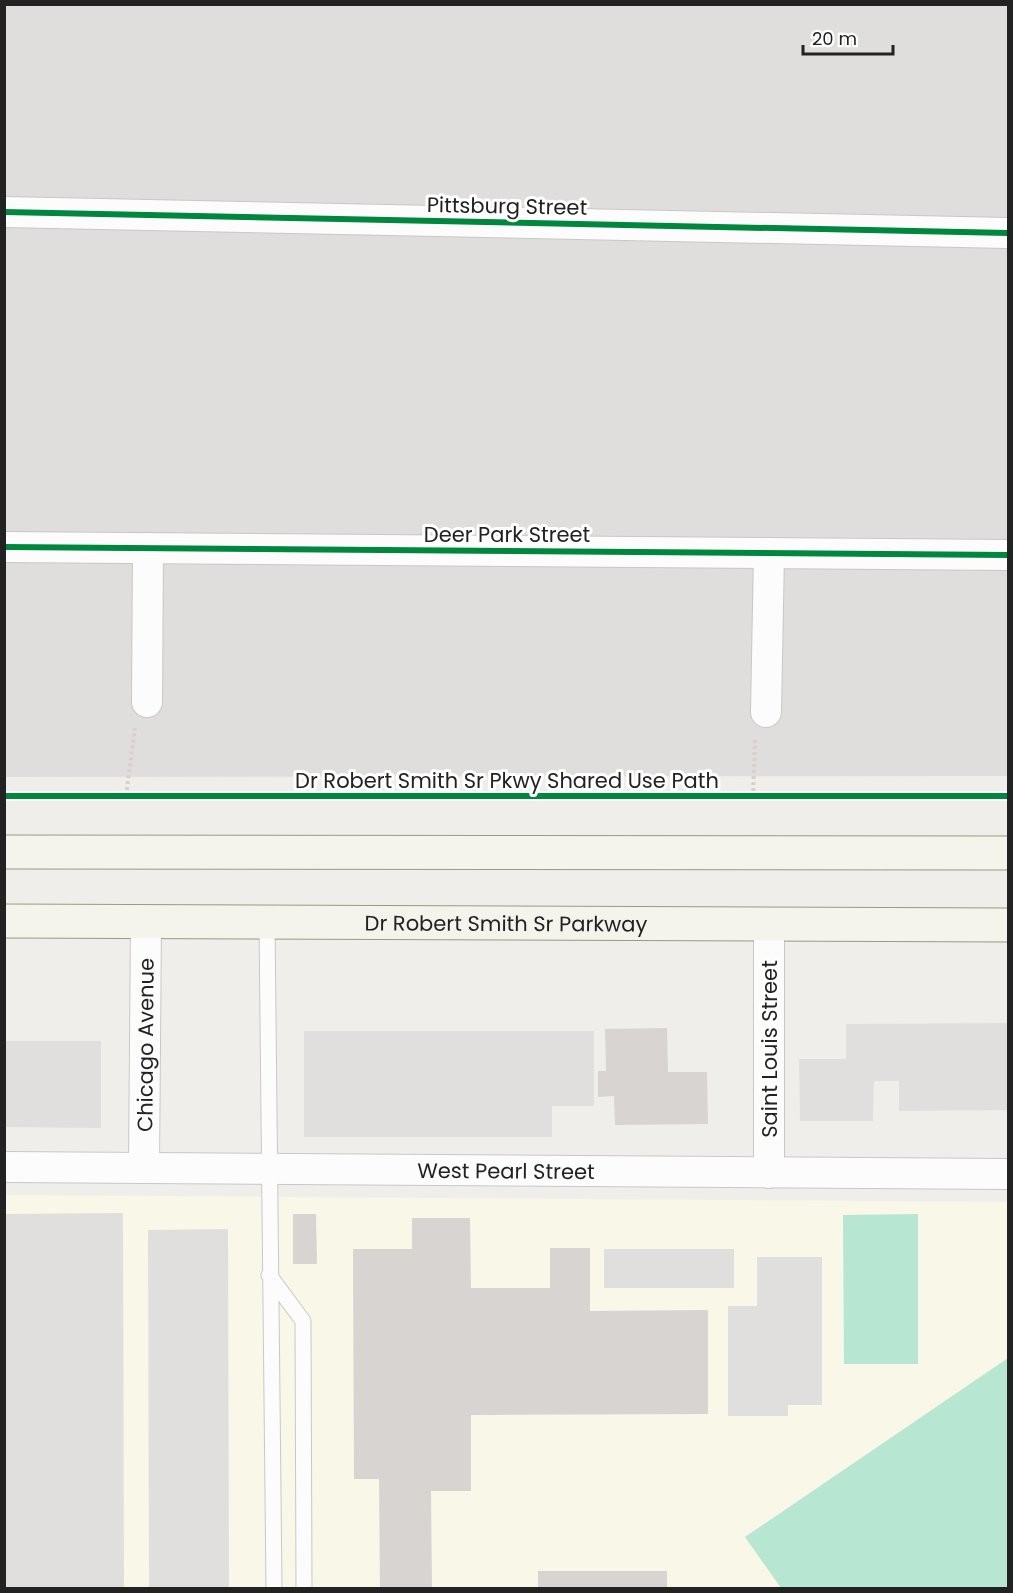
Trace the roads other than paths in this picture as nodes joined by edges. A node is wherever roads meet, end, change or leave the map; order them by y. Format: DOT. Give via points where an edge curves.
graph roads {
  1 [pos="4,212"];
  2 [pos="1008,233"];
  3 [pos="4,547"];
  4 [pos="148,548"];
  5 [pos="769,553"];
  6 [pos="1008,555"];
  7 [pos="147,702"];
  8 [pos="766,712"];
  9 [pos="4,852"];
  10 [pos="1008,853"];
  11 [pos="4,921"];
  12 [pos="146,921"];
  13 [pos="267,923"];
  14 [pos="769,924"];
  15 [pos="1008,925"];
  16 [pos="4,1167"];
  17 [pos="144,1168"];
  18 [pos="268,1169"];
  19 [pos="769,1173"];
  20 [pos="1008,1174"];
  21 [pos="269,1275"];
  22 [pos="274,1588"];
  23 [pos="304,1588"];
  1 -- 2 [label="street, Pittsburg Street"];
  3 -- 4 [label="street, Deer Park Street"];
  4 -- 5 [label="street, Deer Park Street"];
  4 -- 7 [label="street"];
  5 -- 6 [label="street, Deer Park Street"];
  5 -- 8 [label="street"];
  9 -- 10 [label="street"];
  11 -- 12 [label="street, Dr Robert Smith Sr Parkway"];
  12 -- 13 [label="street, Dr Robert Smith Sr Parkway"];
  12 -- 17 [label="street, Chicago Avenue"];
  13 -- 14 [label="street, Dr Robert Smith Sr Parkway"];
  13 -- 18 [label="lane"];
  14 -- 15 [label="street, Dr Robert Smith Sr Parkway"];
  14 -- 19 [label="street, Saint Louis Street"];
  16 -- 17 [label="street, West Pearl Street"];
  17 -- 18 [label="street, West Pearl Street"];
  18 -- 19 [label="street, West Pearl Street"];
  18 -- 21 [label="lane"];
  19 -- 20 [label="street, West Pearl Street"];
  21 -- 22 [label="lane"];
  21 -- 23 [label="lane" via="303,1321"];
}
